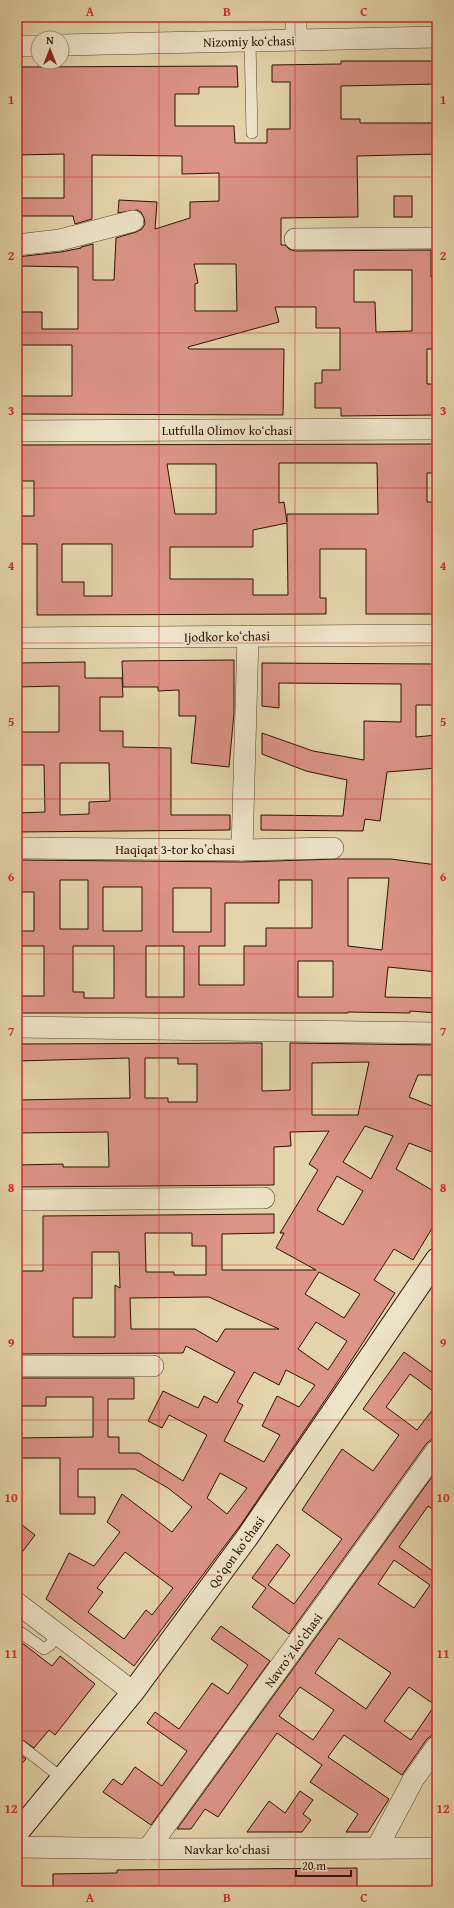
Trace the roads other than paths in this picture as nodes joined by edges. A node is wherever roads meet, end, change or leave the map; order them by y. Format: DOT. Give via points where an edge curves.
graph roads {
  1 [pos="296,17"];
  2 [pos="437,37"];
  3 [pos="296,40"];
  4 [pos="250,41"];
  5 [pos="70,45"];
  6 [pos="17,46"];
  7 [pos="30,46"];
  8 [pos="252,133"];
  9 [pos="133,221"];
  10 [pos="437,238"];
  11 [pos="295,239"];
  12 [pos="17,245"];
  13 [pos="437,430"];
  14 [pos="17,431"];
  15 [pos="437,635"];
  16 [pos="248,636"];
  17 [pos="17,638"];
  18 [pos="17,848"];
  19 [pos="333,848"];
  20 [pos="242,850"];
  21 [pos="17,1027"];
  22 [pos="437,1033"];
  23 [pos="264,1198"];
  24 [pos="17,1200"];
  25 [pos="437,1259"];
  26 [pos="17,1366"];
  27 [pos="153,1366"];
  28 [pos="437,1450"];
  29 [pos="17,1603"];
  30 [pos="17,1630"];
  31 [pos="58,1634"];
  32 [pos="133,1692"];
  33 [pos="17,1743"];
  34 [pos="437,1746"];
  35 [pos="62,1778"];
  36 [pos="20,1824"];
  37 [pos="17,1847"];
  38 [pos="377,1848"];
  39 [pos="437,1848"];
  40 [pos="148,1849"];
  1 -- 3 [label="street"];
  2 -- 3 [label="street, Nizomiy koʻchasi"];
  3 -- 4 [label="street, Nizomiy koʻchasi"];
  4 -- 5 [label="street, Nizomiy koʻchasi"];
  4 -- 8 [label="lane"];
  6 -- 7 [label="street"];
  9 -- 12 [label="street" via="60,240"];
  10 -- 11 [label="street"];
  13 -- 14 [label="street, Lutfulla Olimov koʻchasi"];
  15 -- 16 [label="street, Ijodkor koʻchasi"];
  16 -- 17 [label="street, Ijodkor koʻchasi"];
  16 -- 20 [label="street"];
  18 -- 20 [label="street, Haqiqat 3-tor koʼchasi"];
  19 -- 20 [label="street, Haqiqat 3-tor koʼchasi"];
  21 -- 22 [label="street"];
  23 -- 24 [label="street"];
  25 -- 32 [label="main road, Qoʻqon koʻchasi" via="248,1536"];
  26 -- 27 [label="street"];
  28 -- 40 [label="street, Navroʻz koʻchasi"];
  29 -- 31 [label="street"];
  30 -- 31 [label="lane" via="44,1650"];
  31 -- 32 [label="street"];
  32 -- 35 [label="main road, Qoʻqon koʻchasi"];
  33 -- 35 [label="lane"];
  34 -- 38 [label="street" via="413,1780"];
  35 -- 36 [label="main road, Qoʻqon koʻchasi"];
  37 -- 40 [label="street, Navkar koʻchasi"];
  38 -- 39 [label="street, Navkar koʻchasi"];
  38 -- 40 [label="street, Navkar koʻchasi"];
}
